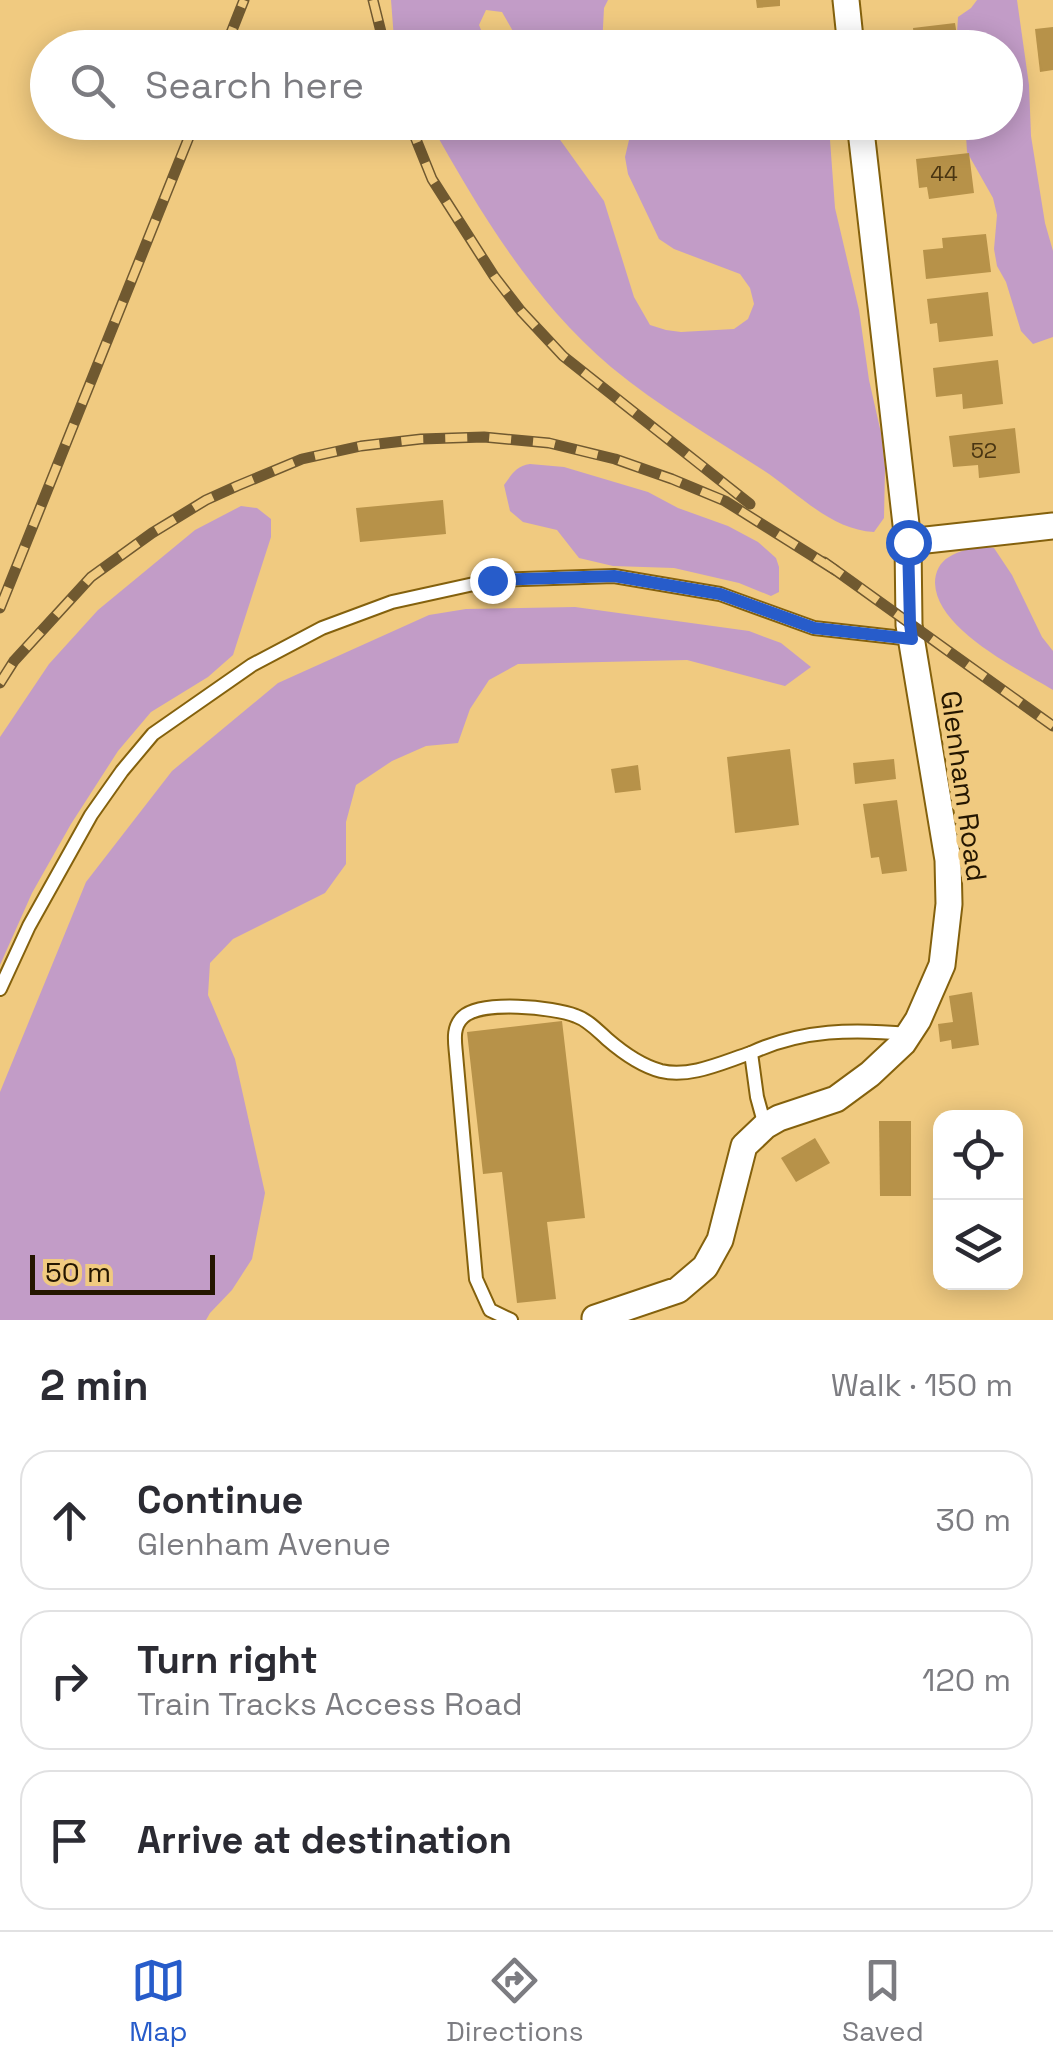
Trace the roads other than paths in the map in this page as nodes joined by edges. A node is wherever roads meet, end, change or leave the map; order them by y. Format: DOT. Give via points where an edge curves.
graph roads {
  1 [pos="846,0"];
  2 [pos="849,30"];
  3 [pos="862,140"];
  4 [pos="1053,526"];
  5 [pos="908,542"];
  6 [pos="911,632"];
  7 [pos="0,989"];
  8 [pos="908,1034"];
  9 [pos="751,1053"];
  10 [pos="765,1126"];
  11 [pos="593,1319"];
  12 [pos="511,1320"];
  1 -- 2 [label="street"];
  3 -- 5 [label="street"];
  4 -- 5 [label="street"];
  5 -- 6 [label="street, Glenham Road"];
  6 -- 7 [label="lane" via="814,628 720,594 614,576 492,580 392,602 322,628 252,664 154,734 91,815"];
  6 -- 8 [label="street, Glenham Road" via="950,904 942,965"];
  8 -- 9 [label="lane" via="820,1032"];
  8 -- 10 [label="street, Glenham Road" via="836,1099"];
  9 -- 10 [label="lane"];
  9 -- 12 [label="lane" via="696,1071 660,1070 578,1016 482,1008 463,1017 455,1028 456,1054 476,1279 490,1310"];
  10 -- 11 [label="street" via="744,1146 720,1240 705,1267 678,1290"];
}
